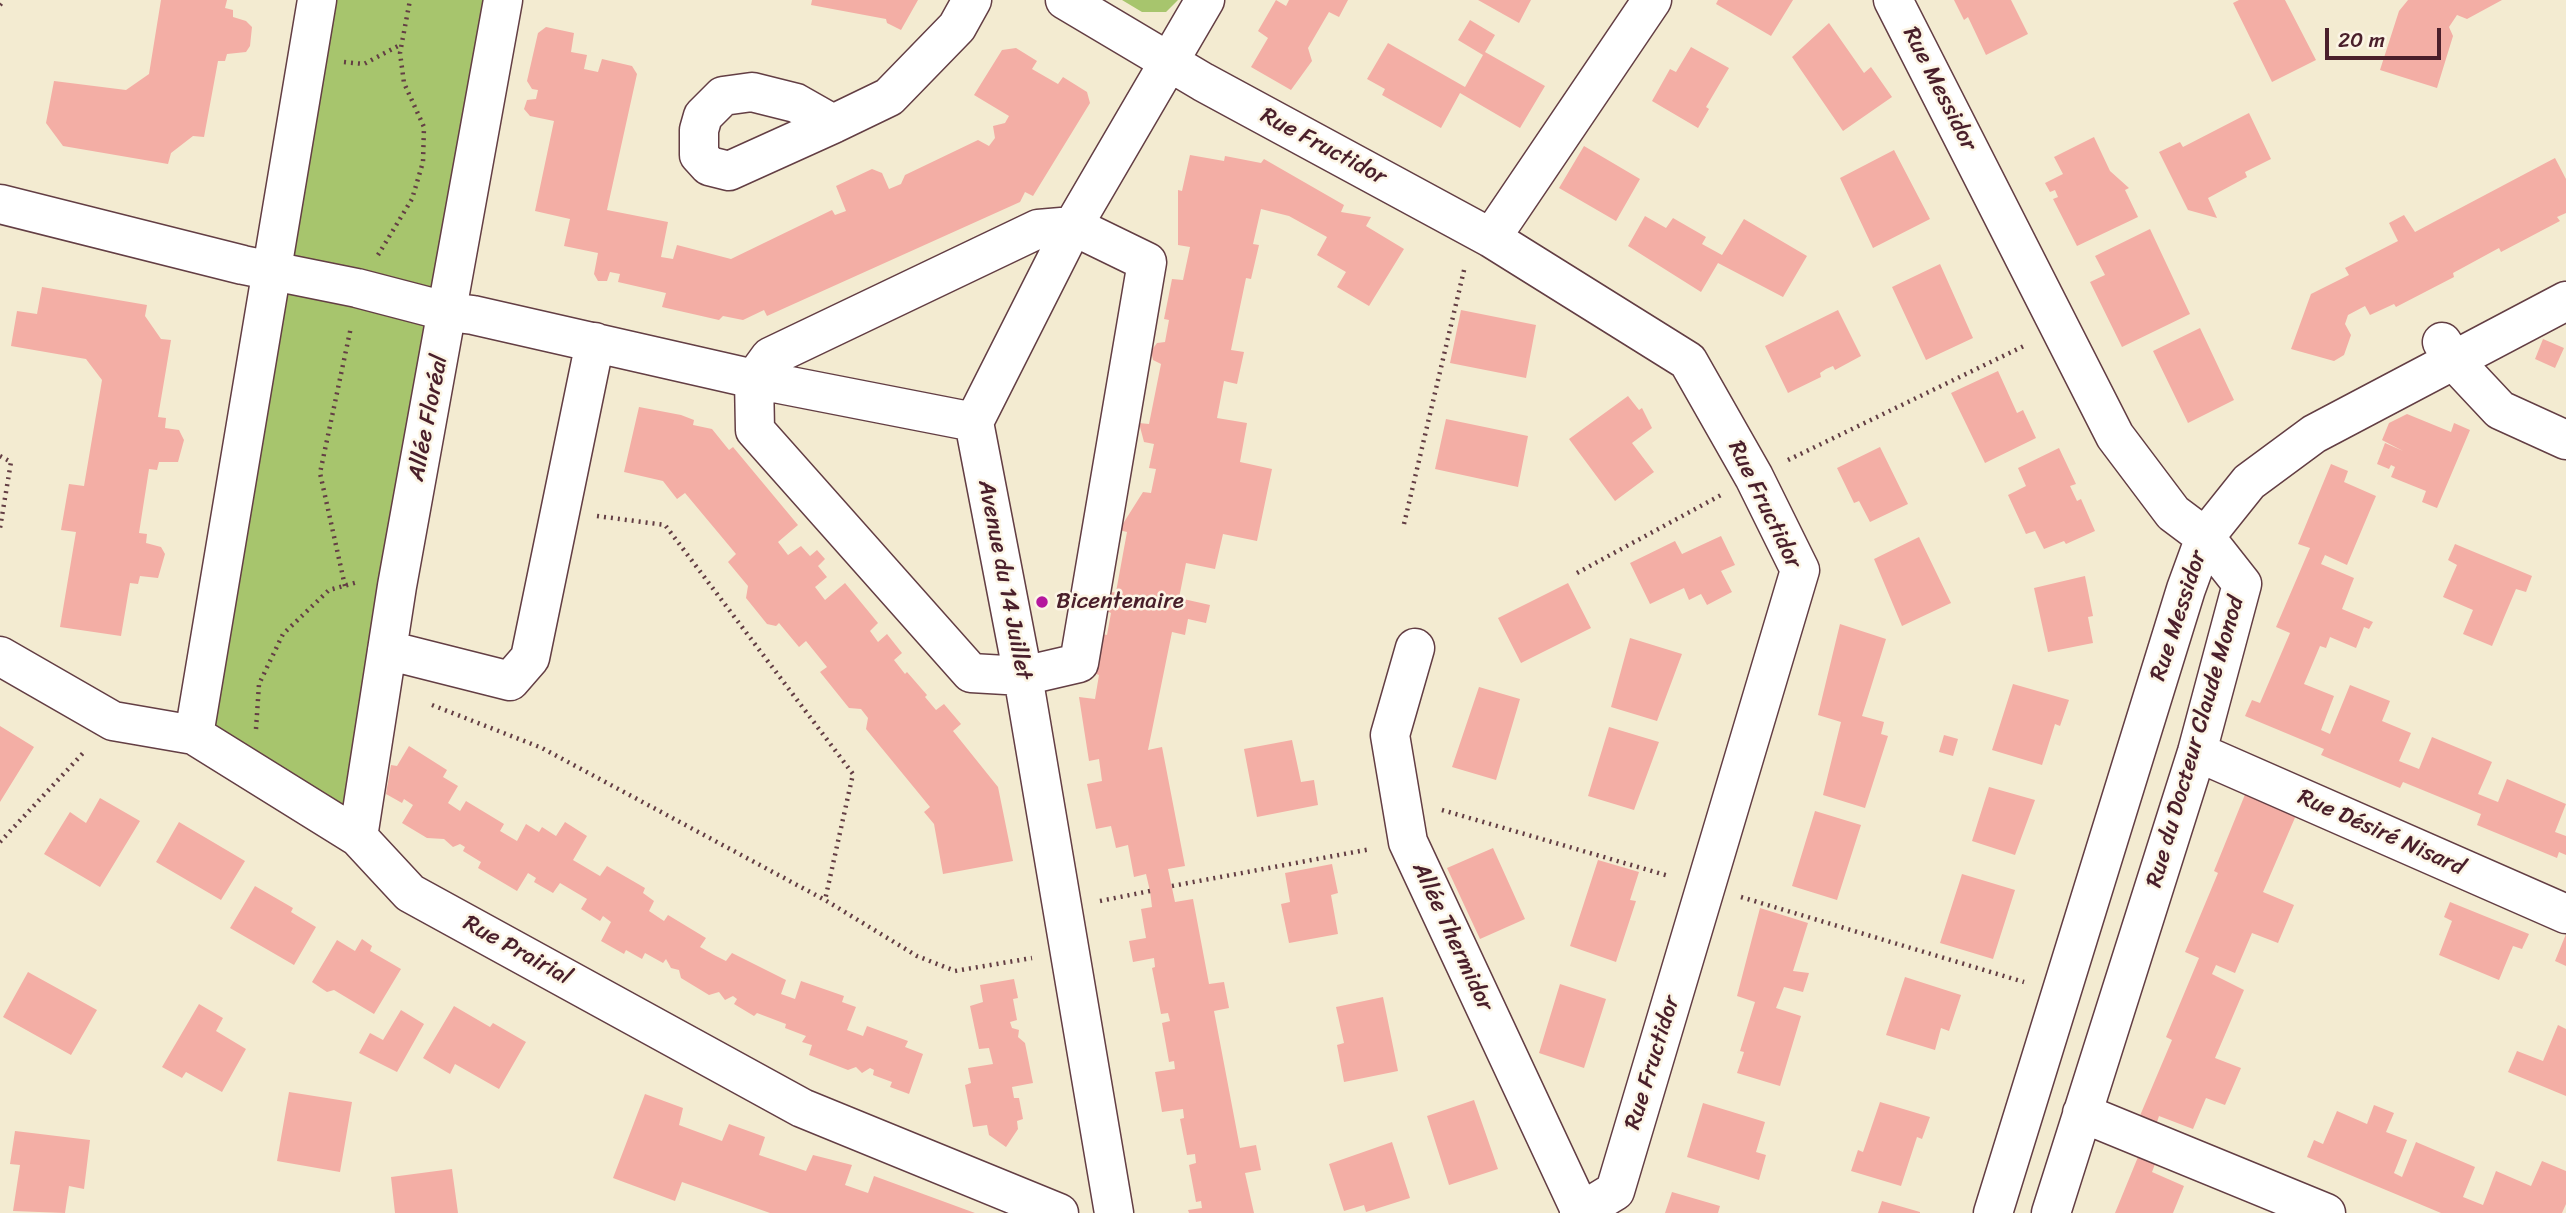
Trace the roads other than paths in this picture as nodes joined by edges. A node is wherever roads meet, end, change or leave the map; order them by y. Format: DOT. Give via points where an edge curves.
graph roads {
  1 [pos="317,0"];
  2 [pos="503,0"];
  3 [pos="972,0"];
  4 [pos="1065,0"];
  5 [pos="1205,0"];
  6 [pos="1652,0"];
  7 [pos="1893,0"];
  8 [pos="1169,63"];
  9 [pos="833,124"];
  10 [pos="0,204"];
  11 [pos="1073,226"];
  12 [pos="1483,233"];
  13 [pos="271,272"];
  14 [pos="2566,301"];
  15 [pos="449,312"];
  16 [pos="595,342"];
  17 [pos="2448,352"];
  18 [pos="754,379"];
  19 [pos="974,422"];
  20 [pos="2566,440"];
  21 [pos="2205,537"];
  22 [pos="1415,648"];
  23 [pos="0,656"];
  24 [pos="384,668"];
  25 [pos="1023,676"];
  26 [pos="194,735"];
  27 [pos="2197,752"];
  28 [pos="358,837"];
  29 [pos="2566,914"];
  30 [pos="2082,1113"];
  31 [pos="1580,1212"];
  32 [pos="1059,1213"];
  33 [pos="1114,1213"];
  34 [pos="1993,1213"];
  35 [pos="2051,1213"];
  36 [pos="2326,1213"];
  1 -- 13 [label="street"];
  2 -- 15 [label="street, Allée Floréal"];
  3 -- 9 [label="street" via="957,27 889,97"];
  4 -- 8 [label="street, Rue Fructidor"];
  5 -- 8 [label="street"];
  6 -- 12 [label="street"];
  7 -- 21 [label="street, Rue Messidor" via="2115,436 2173,513"];
  8 -- 11 [label="street"];
  8 -- 12 [label="street, Rue Fructidor"];
  10 -- 13 [label="street"];
  11 -- 18 [label="street" via="1038,229 770,357"];
  11 -- 19 [label="street"];
  11 -- 25 [label="street" via="1147,262 1079,663"];
  12 -- 31 [label="street, Rue Fructidor" via="1688,361 1800,570 1615,1191"];
  13 -- 15 [label="street"];
  13 -- 26 [label="street"];
  14 -- 17 [label="street"];
  15 -- 16 [label="street"];
  15 -- 24 [label="street, Allée Floréal"];
  16 -- 18 [label="street"];
  16 -- 24 [label="street" via="530,659 510,681"];
  17 -- 20 [label="street" via="2500,410"];
  17 -- 21 [label="street" via="2314,434 2249,482"];
  18 -- 19 [label="street"];
  18 -- 25 [label="street" via="755,430 971,673"];
  19 -- 25 [label="street, Avenue du 14 Juillet"];
  21 -- 27 [label="street, Rue du Docteur Claude Monod" via="2242,584"];
  21 -- 34 [label="street, Rue Messidor"];
  22 -- 31 [label="street, Allée Thermidor" via="1390,735 1408,842"];
  23 -- 26 [label="street, Rue Prairial" via="113,720"];
  24 -- 28 [label="street, Allée Floréal"];
  25 -- 33 [label="street, Avenue du 14 Juillet"];
  26 -- 28 [label="street, Rue Prairial"];
  27 -- 29 [label="street, Rue Désiré Nisard"];
  27 -- 30 [label="street, Rue du Docteur Claude Monod"];
  28 -- 32 [label="street, Rue Prairial" via="410,893 802,1108"];
  30 -- 35 [label="street, Rue du Docteur Claude Monod"];
  30 -- 36 [label="street"];
}
